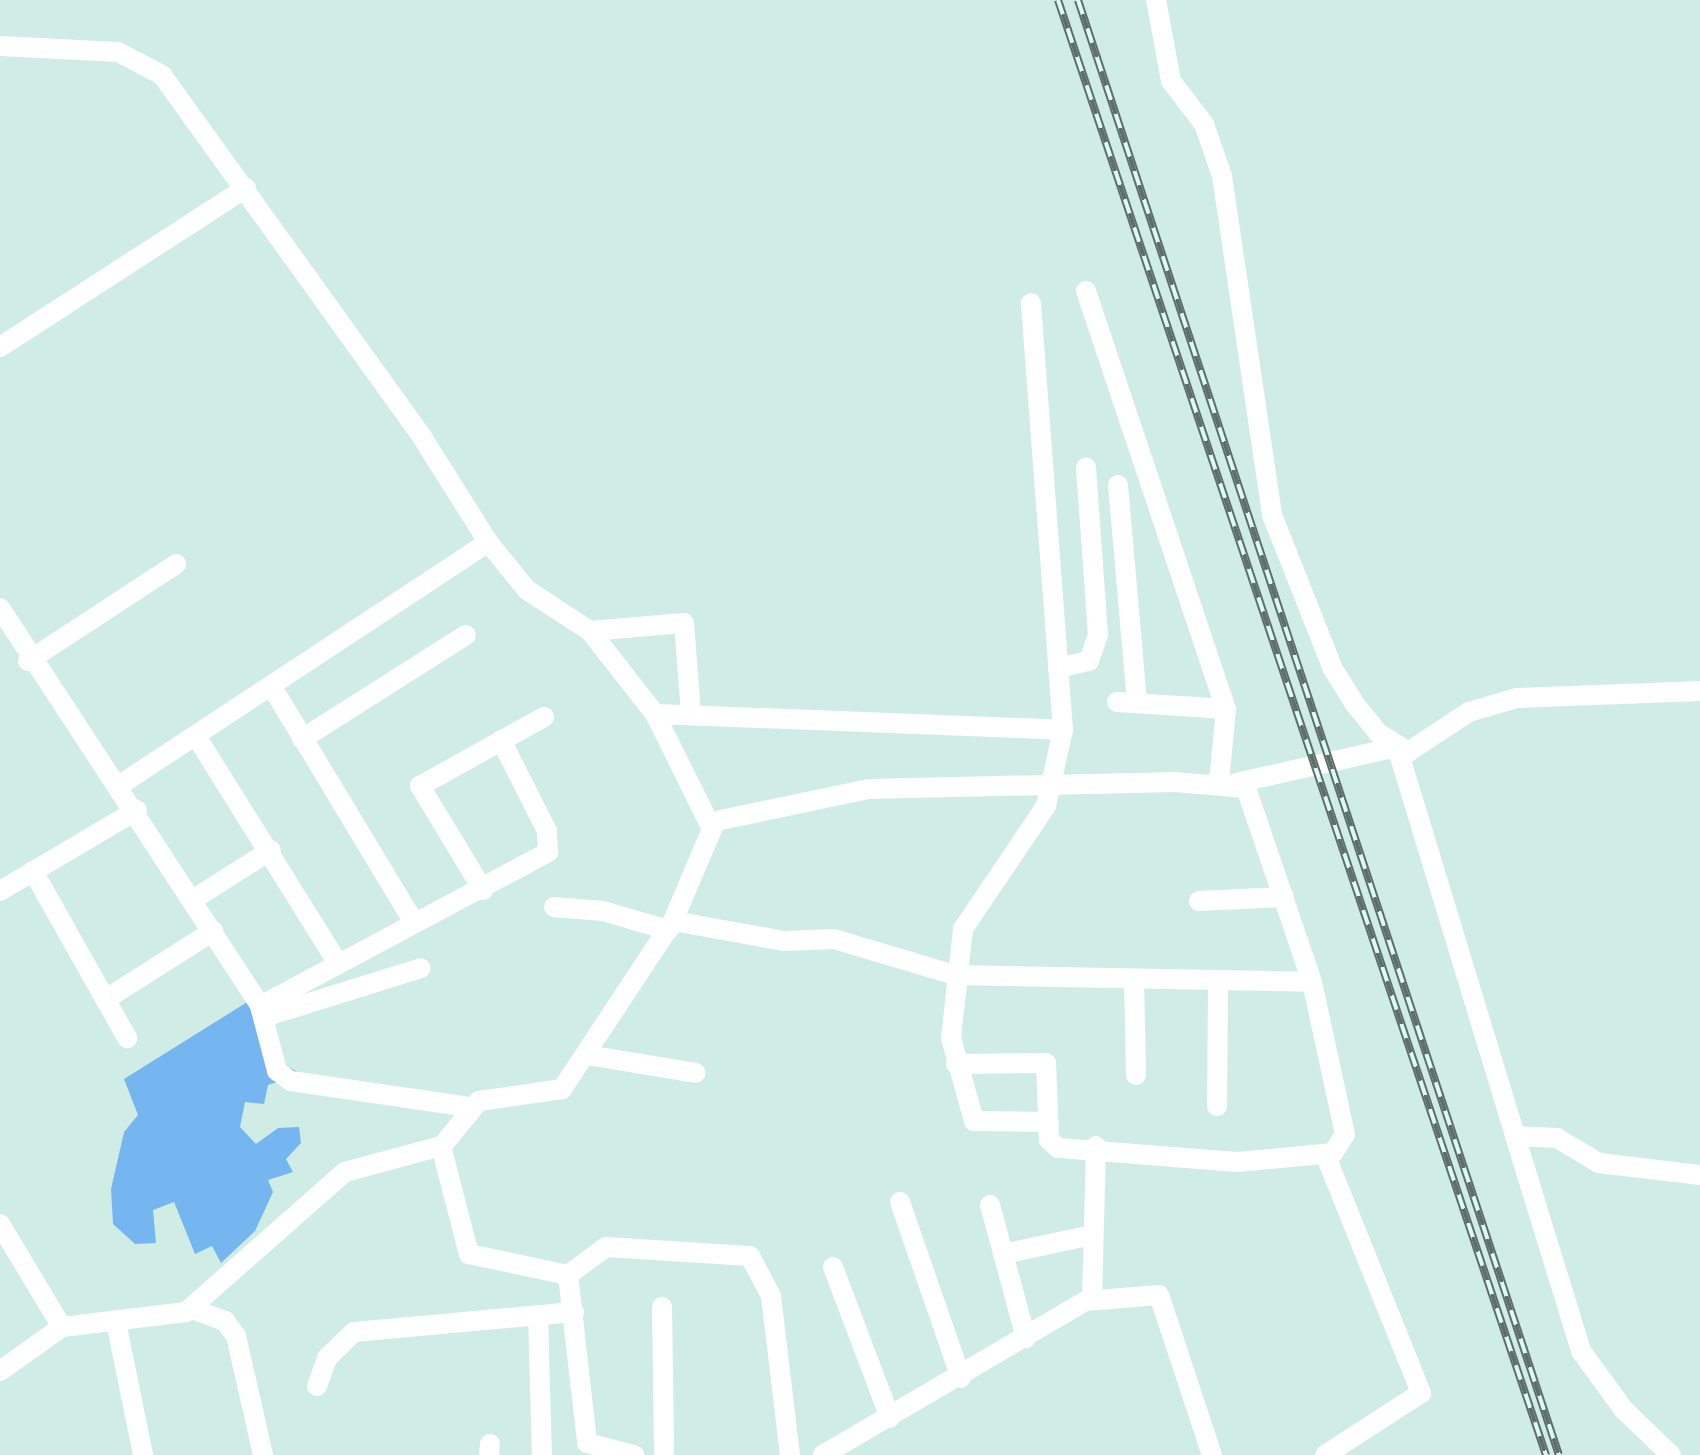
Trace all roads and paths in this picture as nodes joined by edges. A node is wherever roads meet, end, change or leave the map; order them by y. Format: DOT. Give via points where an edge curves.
graph roads {
  1 [pos="1156,0"];
  2 [pos="0,46"];
  3 [pos="246,188"];
  4 [pos="1086,291"];
  5 [pos="1031,303"];
  6 [pos="0,347"];
  7 [pos="1086,467"];
  8 [pos="1118,485"];
  9 [pos="488,542"];
  10 [pos="176,564"];
  11 [pos="0,608"];
  12 [pos="590,631"];
  13 [pos="466,635"];
  14 [pos="28,661"];
  15 [pos="1058,668"];
  16 [pos="272,687"];
  17 [pos="1700,691"];
  18 [pos="1226,709"];
  19 [pos="655,714"];
  20 [pos="691,715"];
  21 [pos="544,717"];
  22 [pos="1063,730"];
  23 [pos="196,736"];
  24 [pos="302,739"];
  25 [pos="501,740"];
  26 [pos="1397,747"];
  27 [pos="1228,782"];
  28 [pos="120,785"];
  29 [pos="1050,790"];
  30 [pos="137,810"];
  31 [pos="711,822"];
  32 [pos="271,850"];
  33 [pos="33,871"];
  34 [pos="483,890"];
  35 [pos="0,891"];
  36 [pos="1284,897"];
  37 [pos="194,899"];
  38 [pos="1199,901"];
  39 [pos="554,907"];
  40 [pos="414,922"];
  41 [pos="670,925"];
  42 [pos="213,931"];
  43 [pos="337,962"];
  44 [pos="421,968"];
  45 [pos="955,975"];
  46 [pos="1134,979"];
  47 [pos="1218,980"];
  48 [pos="1312,982"];
  49 [pos="106,999"];
  50 [pos="262,1012"];
  51 [pos="127,1038"];
  52 [pos="587,1055"];
  53 [pos="956,1064"];
  54 [pos="696,1073"];
  55 [pos="1136,1075"];
  56 [pos="1217,1106"];
  57 [pos="469,1107"];
  58 [pos="1049,1122"];
  59 [pos="1515,1136"];
  60 [pos="442,1146"];
  61 [pos="1096,1146"];
  62 [pos="1325,1154"];
  63 [pos="1700,1175"];
  64 [pos="900,1202"];
  65 [pos="990,1205"];
  66 [pos="0,1224"];
  67 [pos="1092,1235"];
  68 [pos="1003,1254"];
  69 [pos="833,1267"];
  70 [pos="568,1275"];
  71 [pos="1092,1299"];
  72 [pos="662,1307"];
  73 [pos="192,1309"];
  74 [pos="574,1312"];
  75 [pos="538,1315"];
  76 [pos="116,1322"];
  77 [pos="62,1327"];
  78 [pos="1026,1338"];
  79 [pos="0,1371"];
  80 [pos="961,1378"];
  81 [pos="317,1386"];
  82 [pos="890,1418"];
  83 [pos="587,1450"];
  84 [pos="143,1455"];
  85 [pos="263,1455"];
  86 [pos="542,1455"];
  87 [pos="634,1455"];
  88 [pos="664,1455"];
  89 [pos="790,1455"];
  90 [pos="823,1455"];
  91 [pos="1212,1455"];
  92 [pos="1325,1455"];
  93 [pos="1671,1455"];
  1 -- 26 [label="street" via="1171,81 1204,124 1222,176 1272,515 1333,669"];
  2 -- 3 [label="street" via="118,52 142,62 196,116"];
  3 -- 6 [label="street"];
  3 -- 9 [label="street"];
  4 -- 18 [label="street"];
  5 -- 15 [label="street"];
  7 -- 15 [label="street" via="1098,635 1089,661"];
  8 -- 18 [label="street" via="1127,702"];
  9 -- 12 [label="street" via="527,590"];
  9 -- 16 [label="street"];
  10 -- 14 [label="street"];
  11 -- 14 [label="street"];
  12 -- 19 [label="street" via="623,682"];
  12 -- 20 [label="street" via="684,623"];
  13 -- 24 [label="street"];
  14 -- 28 [label="street"];
  15 -- 22 [label="street"];
  16 -- 23 [label="street"];
  16 -- 24 [label="street"];
  17 -- 26 [label="street" via="1517,698 1469,712 1415,751"];
  18 -- 27 [label="street"];
  19 -- 20 [label="street"];
  19 -- 31 [label="street"];
  20 -- 22 [label="street"];
  21 -- 25 [label="street"];
  22 -- 29 [label="street"];
  23 -- 28 [label="street"];
  23 -- 32 [label="street"];
  24 -- 40 [label="street"];
  25 -- 34 [label="street" via="550,848"];
  25 -- 34 [label="street" via="420,786"];
  26 -- 27 [label="street"];
  26 -- 59 [label="street"];
  27 -- 29 [label="street"];
  27 -- 36 [label="street" via="1251,797"];
  28 -- 30 [label="street"];
  29 -- 31 [label="street" via="869,789"];
  29 -- 45 [label="street" via="963,929"];
  30 -- 33 [label="street"];
  30 -- 37 [label="street"];
  31 -- 41 [label="street"];
  32 -- 37 [label="street"];
  32 -- 43 [label="street"];
  33 -- 35 [label="street"];
  33 -- 49 [label="street"];
  34 -- 40 [label="street"];
  36 -- 38 [label="street"];
  36 -- 48 [label="street"];
  37 -- 42 [label="street"];
  39 -- 41 [label="street"];
  40 -- 43 [label="street"];
  41 -- 45 [label="street" via="784,941 834,939"];
  41 -- 52 [label="street"];
  42 -- 49 [label="street"];
  42 -- 50 [label="street"];
  43 -- 50 [label="street"];
  44 -- 50 [label="street"];
  45 -- 46 [label="street"];
  45 -- 53 [label="street"];
  46 -- 47 [label="street"];
  46 -- 55 [label="street"];
  47 -- 48 [label="street"];
  47 -- 56 [label="street"];
  48 -- 62 [label="street" via="1345,1134"];
  49 -- 51 [label="street"];
  50 -- 57 [label="street" via="272,1060 283,1078"];
  52 -- 54 [label="street"];
  52 -- 57 [label="street" via="555,1092 492,1096"];
  53 -- 58 [label="street" via="978,1124"];
  53 -- 58 [label="street" via="1044,1062"];
  57 -- 60 [label="street"];
  58 -- 61 [label="street" via="1054,1146"];
  59 -- 63 [label="street" via="1557,1138 1599,1163"];
  59 -- 93 [label="street" via="1581,1351 1624,1410"];
  60 -- 70 [label="street" via="469,1254"];
  60 -- 73 [label="street" via="350,1168"];
  61 -- 62 [label="street" via="1237,1162"];
  61 -- 67 [label="street"];
  62 -- 92 [label="street" via="1421,1393"];
  64 -- 80 [label="street"];
  65 -- 68 [label="street"];
  66 -- 77 [label="street"];
  67 -- 68 [label="street"];
  67 -- 71 [label="street"];
  68 -- 78 [label="street"];
  69 -- 82 [label="street"];
  70 -- 74 [label="street"];
  70 -- 89 [label="street" via="606,1247 750,1256 771,1296"];
  71 -- 78 [label="street"];
  71 -- 91 [label="street" via="1159,1295 1167,1301"];
  72 -- 88 [label="street"];
  73 -- 76 [label="street"];
  73 -- 85 [label="street" via="225,1321 236,1336"];
  74 -- 75 [label="street"];
  74 -- 83 [label="street"];
  75 -- 81 [label="street" via="354,1332 327,1358"];
  75 -- 86 [label="street"];
  76 -- 77 [label="street"];
  76 -- 84 [label="street"];
  77 -- 79 [label="street"];
  78 -- 80 [label="street"];
  80 -- 82 [label="street"];
  82 -- 90 [label="street"];
  83 -- 87 [label="street"];
}
